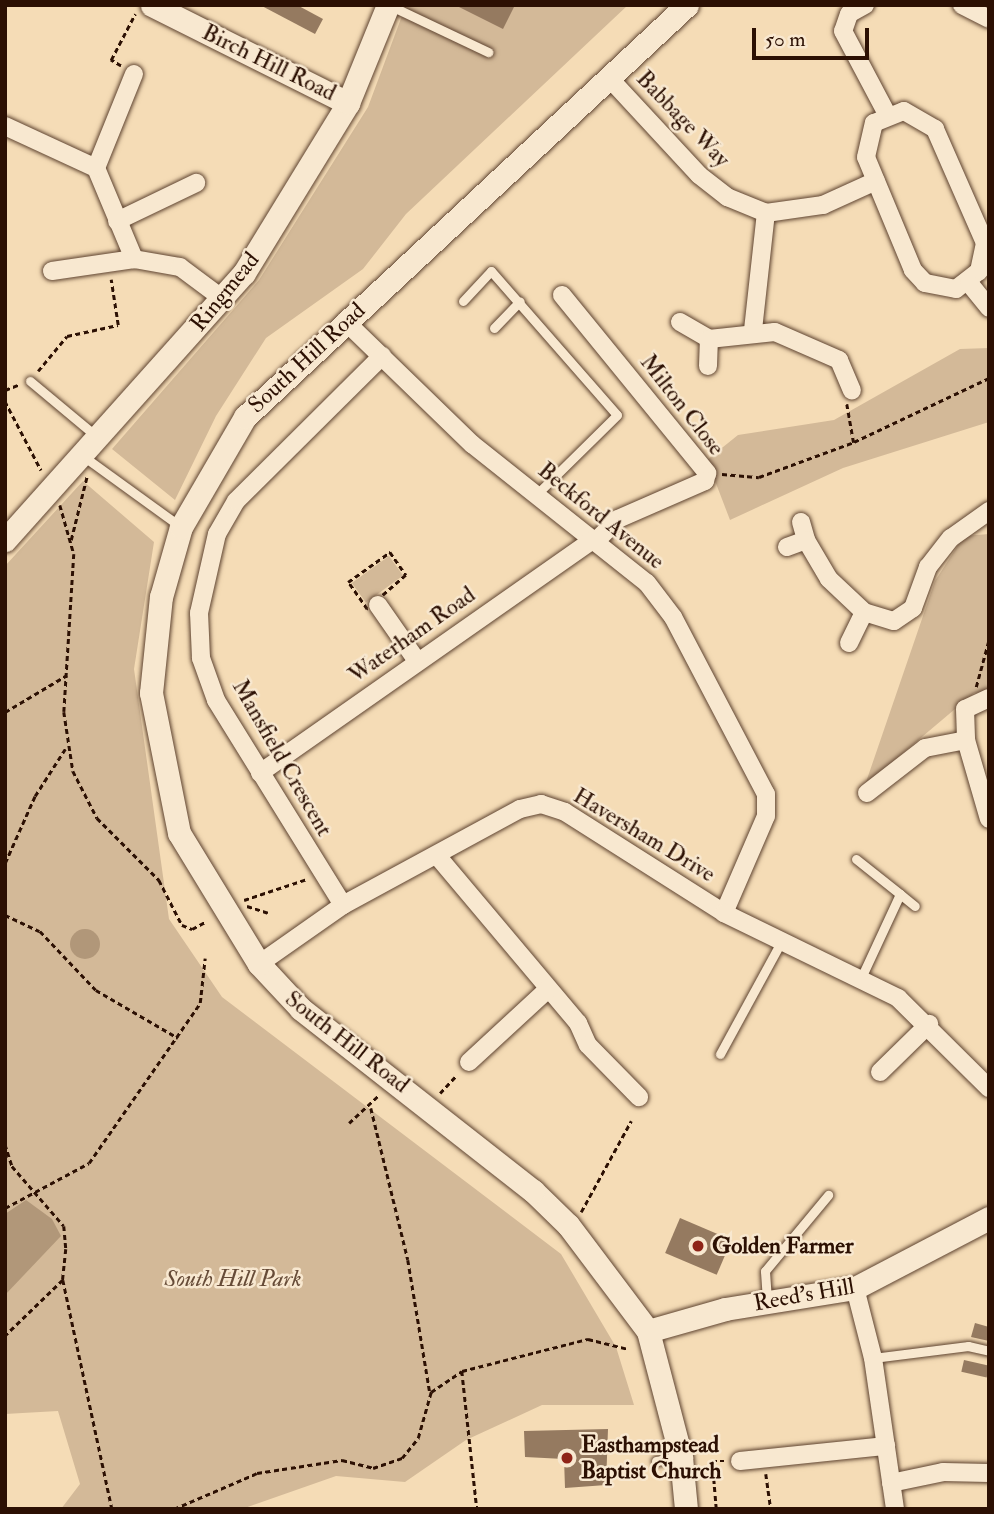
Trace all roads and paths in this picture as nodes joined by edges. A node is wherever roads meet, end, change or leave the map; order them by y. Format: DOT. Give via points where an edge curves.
graph roads {
  1 [pos="139,5"];
  2 [pos="152,5"];
  3 [pos="389,5"];
  4 [pos="687,5"];
  5 [pos="864,5"];
  6 [pos="962,5"];
  7 [pos="989,19"];
  8 [pos="488,52"];
  9 [pos="134,74"];
  10 [pos="612,81"];
  11 [pos="348,103"];
  12 [pos="888,116"];
  13 [pos="5,126"];
  14 [pos="96,169"];
  15 [pos="876,181"];
  16 [pos="196,183"];
  17 [pos="989,207"];
  18 [pos="766,213"];
  19 [pos="972,214"];
  20 [pos="117,221"];
  21 [pos="134,259"];
  22 [pos="109,266"];
  23 [pos="52,271"];
  24 [pos="969,283"];
  25 [pos="562,295"];
  26 [pos="223,299"];
  27 [pos="463,301"];
  28 [pos="520,301"];
  29 [pos="989,308"];
  30 [pos="345,321"];
  31 [pos="680,322"];
  32 [pos="494,328"];
  33 [pos="753,330"];
  34 [pos="709,339"];
  35 [pos="382,356"];
  36 [pos="708,366"];
  37 [pos="989,378"];
  38 [pos="30,381"];
  39 [pos="849,395"];
  40 [pos="5,401"];
  41 [pos="98,437"];
  42 [pos="854,442"];
  43 [pos="78,458"];
  44 [pos="41,470"];
  45 [pos="707,473"];
  46 [pos="537,494"];
  47 [pos="60,502"];
  48 [pos="989,511"];
  49 [pos="801,522"];
  50 [pos="181,527"];
  51 [pos="5,540"];
  52 [pos="71,540"];
  53 [pos="595,540"];
  54 [pos="806,540"];
  55 [pos="787,547"];
  56 [pos="378,605"];
  57 [pos="863,612"];
  58 [pos="989,639"];
  59 [pos="849,643"];
  60 [pos="417,662"];
  61 [pos="67,675"];
  62 [pos="989,698"];
  63 [pos="965,709"];
  64 [pos="5,712"];
  65 [pos="966,740"];
  66 [pos="66,748"];
  67 [pos="260,773"];
  68 [pos="867,793"];
  69 [pos="989,819"];
  70 [pos="439,858"];
  71 [pos="856,859"];
  72 [pos="5,863"];
  73 [pos="323,874"];
  74 [pos="901,894"];
  75 [pos="343,905"];
  76 [pos="915,906"];
  77 [pos="723,912"];
  78 [pos="268,913"];
  79 [pos="5,915"];
  80 [pos="205,922"];
  81 [pos="781,942"];
  82 [pos="205,958"];
  83 [pos="259,964"];
  84 [pos="860,980"];
  85 [pos="547,990"];
  86 [pos="929,1024"];
  87 [pos="178,1038"];
  88 [pos="720,1054"];
  89 [pos="469,1062"];
  90 [pos="880,1072"];
  91 [pos="989,1088"];
  92 [pos="639,1097"];
  93 [pos="428,1105"];
  94 [pos="631,1121"];
  95 [pos="349,1122"];
  96 [pos="5,1144"];
  97 [pos="38,1189"];
  98 [pos="828,1195"];
  99 [pos="5,1208"];
  100 [pos="579,1215"];
  101 [pos="989,1218"];
  102 [pos="63,1279"];
  103 [pos="855,1289"];
  104 [pos="768,1301"];
  105 [pos="648,1331"];
  106 [pos="5,1336"];
  107 [pos="628,1349"];
  108 [pos="989,1351"];
  109 [pos="873,1358"];
  110 [pos="462,1371"];
  111 [pos="431,1392"];
  112 [pos="886,1446"];
  113 [pos="681,1457"];
  114 [pos="764,1460"];
  115 [pos="656,1461"];
  116 [pos="740,1461"];
  117 [pos="989,1473"];
  118 [pos="891,1483"];
  119 [pos="112,1509"];
  120 [pos="174,1509"];
  121 [pos="477,1509"];
  122 [pos="686,1509"];
  123 [pos="716,1509"];
  124 [pos="771,1509"];
  125 [pos="895,1509"];
  1 -- 9 [label="path" via="111,60"];
  2 -- 11 [label="street, Birch Hill Road"];
  3 -- 8 [label="lane"];
  3 -- 11 [label="street, Ringmead"];
  4 -- 10 [label="street, South Hill Road"];
  5 -- 12 [label="street" via="849,14 843,30"];
  6 -- 7 [label="street"];
  9 -- 14 [label="street"];
  10 -- 18 [label="street, Babbage Way" via="699,175 727,197"];
  10 -- 30 [label="street, South Hill Road"];
  11 -- 26 [label="street, Ringmead" via="279,222"];
  12 -- 15 [label="street" via="866,138"];
  12 -- 19 [label="street" via="904,111 922,116 935,129"];
  13 -- 14 [label="street"];
  14 -- 20 [label="street"];
  15 -- 18 [label="street" via="822,205"];
  15 -- 24 [label="street" via="925,283 956,289"];
  16 -- 20 [label="street"];
  17 -- 19 [label="street"];
  18 -- 33 [label="street"];
  19 -- 24 [label="street" via="985,257"];
  20 -- 21 [label="street"];
  21 -- 22 [label="street"];
  21 -- 26 [label="street" via="180,267"];
  22 -- 23 [label="street"];
  22 -- 38 [label="path" via="118,325 68,336"];
  24 -- 29 [label="street"];
  25 -- 45 [label="street, Milton Close"];
  26 -- 41 [label="street, Ringmead"];
  27 -- 28 [label="lane" via="491,271"];
  28 -- 32 [label="lane"];
  28 -- 46 [label="lane" via="617,415"];
  30 -- 35 [label="street, Beckford Avenue"];
  30 -- 50 [label="street, South Hill Road" via="245,417"];
  31 -- 34 [label="street"];
  33 -- 34 [label="street"];
  33 -- 39 [label="street" via="775,332 839,360"];
  34 -- 36 [label="street"];
  35 -- 46 [label="street, Beckford Avenue" via="472,444"];
  35 -- 67 [label="street, Mansfield Crescent" via="236,501 204,574 201,658 216,700"];
  37 -- 42 [label="path"];
  38 -- 41 [label="lane"];
  39 -- 42 [label="path"];
  40 -- 44 [label="path"];
  41 -- 43 [label="street, Ringmead"];
  42 -- 45 [label="path" via="759,477"];
  43 -- 50 [label="lane"];
  43 -- 51 [label="street, Ringmead"];
  43 -- 52 [label="path" via="89,478"];
  45 -- 53 [label="street, Milton Close" via="705,481 618,519"];
  46 -- 53 [label="street, Beckford Avenue"];
  47 -- 52 [label="path"];
  48 -- 57 [label="street" via="951,538 928,567 913,607 894,621"];
  49 -- 54 [label="street"];
  50 -- 83 [label="street, South Hill Road" via="154,645 150,694 163,773 179,833"];
  52 -- 61 [label="path" via="75,571"];
  53 -- 60 [label="street, Waterham Road"];
  53 -- 77 [label="street, Beckford Avenue" via="647,583 673,617 760,774 766,816"];
  54 -- 55 [label="street"];
  54 -- 57 [label="street" via="830,579"];
  56 -- 56 [label="path" via="367,609 348,583 390,552 406,575"];
  56 -- 60 [label="street"];
  57 -- 59 [label="street"];
  58 -- 63 [label="path"];
  60 -- 67 [label="street, Waterham Road"];
  61 -- 64 [label="path"];
  61 -- 66 [label="path"];
  62 -- 63 [label="street"];
  63 -- 65 [label="street"];
  65 -- 68 [label="street" via="925,748"];
  65 -- 69 [label="street"];
  66 -- 72 [label="path" via="41,784"];
  66 -- 80 [label="path" via="96,818 159,880 176,917 192,929"];
  67 -- 73 [label="street, Mansfield Crescent"];
  70 -- 75 [label="street, Haversham Drive"];
  70 -- 77 [label="street, Haversham Drive" via="520,809 541,804 565,812"];
  70 -- 85 [label="street"];
  71 -- 74 [label="lane"];
  73 -- 75 [label="street, Mansfield Crescent"];
  73 -- 78 [label="path, Mansfield Crescent" via="237,902"];
  74 -- 76 [label="lane"];
  74 -- 84 [label="lane"];
  75 -- 83 [label="street, Haversham Drive"];
  77 -- 81 [label="street, Haversham Drive"];
  79 -- 87 [label="path" via="40,931 96,990"];
  81 -- 84 [label="street, Haversham Drive"];
  81 -- 88 [label="lane"];
  82 -- 87 [label="path" via="200,1003"];
  83 -- 93 [label="street, South Hill Road" via="301,1009"];
  84 -- 86 [label="street, Haversham Drive" via="898,998"];
  85 -- 89 [label="street"];
  85 -- 92 [label="street" via="578,1023 588,1045"];
  86 -- 90 [label="street"];
  86 -- 91 [label="street, Haversham Drive"];
  87 -- 97 [label="path" via="89,1163"];
  89 -- 93 [label="path"];
  93 -- 105 [label="street, South Hill Road" via="533,1191 607,1265"];
  94 -- 100 [label="path" via="632,1129"];
  95 -- 111 [label="path" via="371,1108"];
  96 -- 97 [label="path" via="12,1166"];
  97 -- 99 [label="path"];
  97 -- 102 [label="path" via="64,1226"];
  98 -- 104 [label="lane" via="765,1271"];
  101 -- 103 [label="street, Reed's Hill"];
  102 -- 106 [label="path"];
  102 -- 119 [label="path"];
  103 -- 104 [label="street, Reed's Hill"];
  103 -- 109 [label="street"];
  104 -- 105 [label="street, Reed's Hill"];
  105 -- 113 [label="street, South Hill Road"];
  107 -- 110 [label="path" via="588,1339"];
  108 -- 109 [label="lane" via="968,1346"];
  109 -- 112 [label="street"];
  110 -- 111 [label="path"];
  110 -- 121 [label="path"];
  111 -- 120 [label="path" via="418,1438 402,1458 373,1468 342,1460 257,1473"];
  112 -- 114 [label="street"];
  112 -- 118 [label="street"];
  113 -- 115 [label="lane"];
  113 -- 122 [label="street, South Hill Road"];
  114 -- 116 [label="street"];
  114 -- 124 [label="path"];
  116 -- 123 [label="path" via="712,1461"];
  117 -- 118 [label="street" via="943,1472"];
  118 -- 125 [label="street"];
}
